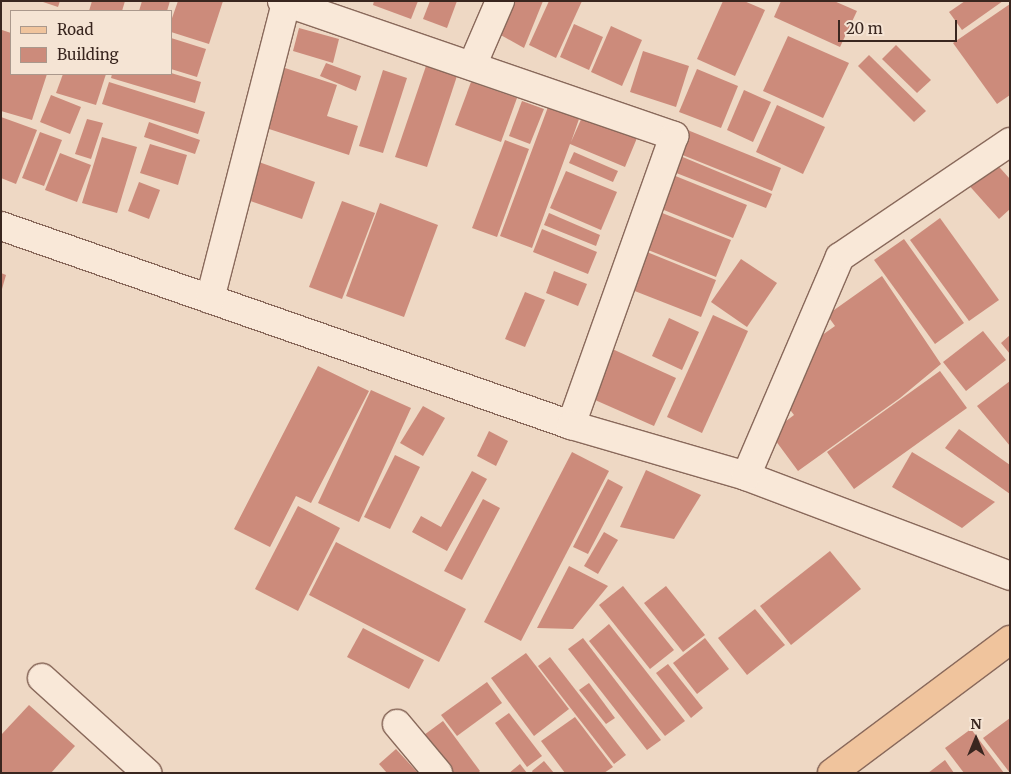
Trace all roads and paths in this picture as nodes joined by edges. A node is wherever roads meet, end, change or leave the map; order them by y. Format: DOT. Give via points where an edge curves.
graph roads {
  1 [pos="500,1"];
  2 [pos="284,2"];
  3 [pos="472,66"];
  4 [pos="1010,142"];
  5 [pos="1,226"];
  6 [pos="210,299"];
  7 [pos="571,426"];
  8 [pos="746,476"];
  9 [pos="1010,576"];
  10 [pos="1010,640"];
  11 [pos="42,678"];
  12 [pos="397,724"];
  13 [pos="147,773"];
  14 [pos="438,773"];
  15 [pos="832,773"];
  1 -- 3 [label="street"];
  2 -- 3 [label="street"];
  2 -- 6 [label="street"];
  3 -- 7 [label="street" via="674,136"];
  4 -- 8 [label="street" via="840,258"];
  5 -- 6 [label="street"];
  6 -- 7 [label="street"];
  7 -- 8 [label="street"];
  8 -- 9 [label="street"];
  10 -- 15 [label="main road"];
  11 -- 13 [label="street"];
  12 -- 14 [label="street"];
}
